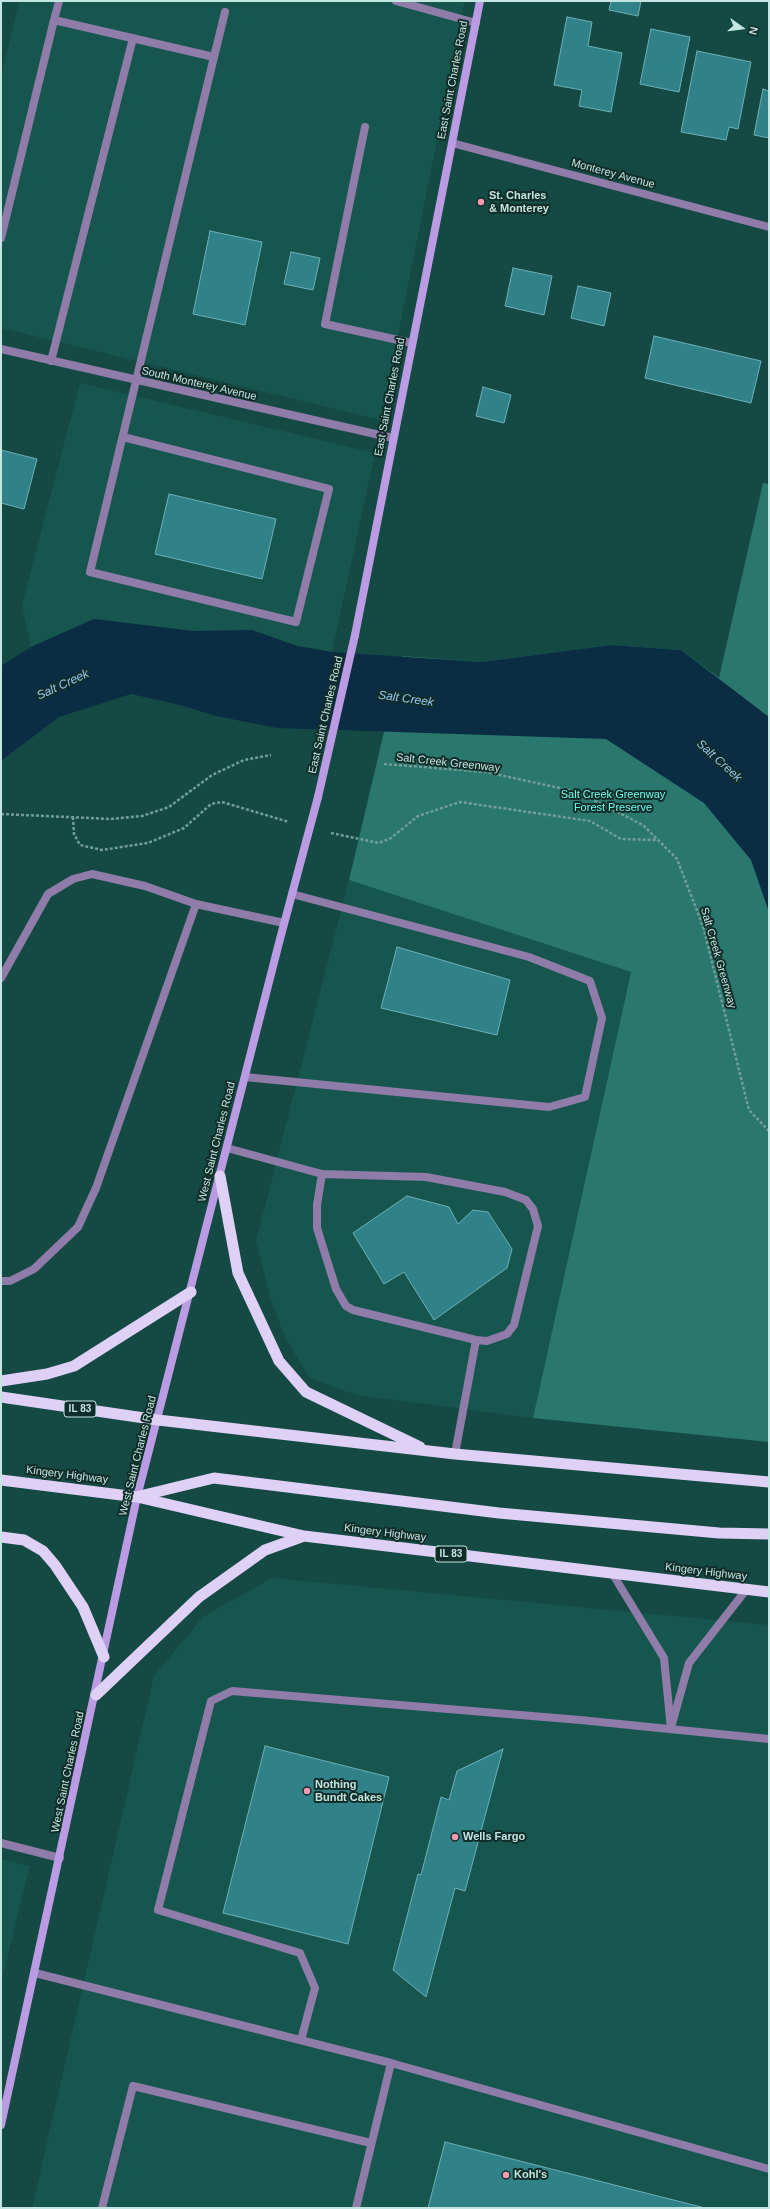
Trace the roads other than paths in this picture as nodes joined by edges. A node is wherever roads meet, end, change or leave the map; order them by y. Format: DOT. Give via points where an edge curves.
graph roads {
  1 [pos="59,1"];
  2 [pos="396,1"];
  3 [pos="480,1"];
  4 [pos="225,12"];
  5 [pos="54,20"];
  6 [pos="476,23"];
  7 [pos="133,38"];
  8 [pos="214,57"];
  9 [pos="366,127"];
  10 [pos="452,143"];
  11 [pos="769,227"];
  12 [pos="1,238"];
  13 [pos="412,343"];
  14 [pos="1,349"];
  15 [pos="51,361"];
  16 [pos="136,381"];
  17 [pos="123,437"];
  18 [pos="393,438"];
  19 [pos="318,797"];
  20 [pos="292,894"];
  21 [pos="196,904"];
  22 [pos="284,923"];
  23 [pos="1,978"];
  24 [pos="245,1077"];
  25 [pos="227,1148"];
  26 [pos="322,1174"];
  27 [pos="220,1176"];
  28 [pos="1,1281"];
  29 [pos="191,1292"];
  30 [pos="476,1340"];
  31 [pos="1,1381"];
  32 [pos="1,1397"];
  33 [pos="158,1420"];
  34 [pos="428,1451"];
  35 [pos="455,1454"];
  36 [pos="1,1480"];
  37 [pos="769,1482"];
  38 [pos="137,1497"];
  39 [pos="769,1534"];
  40 [pos="304,1536"];
  41 [pos="1,1537"];
  42 [pos="612,1573"];
  43 [pos="746,1590"];
  44 [pos="769,1592"];
  45 [pos="104,1657"];
  46 [pos="96,1695"];
  47 [pos="671,1729"];
  48 [pos="769,1738"];
  49 [pos="1,1843"];
  50 [pos="60,1858"];
  51 [pos="35,1973"];
  52 [pos="301,2040"];
  53 [pos="390,2063"];
  54 [pos="1,2125"];
  55 [pos="371,2143"];
  56 [pos="769,2169"];
  57 [pos="102,2208"];
  58 [pos="356,2208"];
  1 -- 5 [label="street"];
  2 -- 6 [label="street"];
  3 -- 6 [label="main road, East Saint Charles Road"];
  4 -- 8 [label="street"];
  5 -- 7 [label="street"];
  5 -- 12 [label="street"];
  6 -- 10 [label="main road, East Saint Charles Road"];
  7 -- 8 [label="street"];
  7 -- 15 [label="street"];
  8 -- 16 [label="street"];
  9 -- 13 [label="street" via="325,324"];
  10 -- 11 [label="street, Monterey Avenue"];
  10 -- 13 [label="main road, East Saint Charles Road"];
  13 -- 18 [label="main road, East Saint Charles Road"];
  14 -- 15 [label="street, South Monterey Avenue"];
  15 -- 16 [label="street, South Monterey Avenue"];
  16 -- 17 [label="street"];
  16 -- 18 [label="street, South Monterey Avenue"];
  17 -- 17 [label="street" via="90,572 296,622 329,489"];
  18 -- 19 [label="main road, East Saint Charles Road, bridge" via="355,635"];
  19 -- 20 [label="main road, West Saint Charles Road"];
  20 -- 22 [label="main road, West Saint Charles Road"];
  20 -- 24 [label="street" via="529,956 590,981 602,1018 585,1097 549,1107"];
  21 -- 22 [label="street"];
  21 -- 23 [label="street" via="145,886 92,874 73,879 48,894"];
  21 -- 28 [label="street" via="96,1188 78,1227 34,1269 10,1281"];
  22 -- 24 [label="main road, West Saint Charles Road"];
  24 -- 25 [label="main road, West Saint Charles Road"];
  25 -- 26 [label="street"];
  25 -- 27 [label="main road, West Saint Charles Road"];
  26 -- 30 [label="street" via="317,1206 317,1228 336,1290 346,1306 353,1310"];
  26 -- 30 [label="street" via="426,1177 505,1192 526,1200 538,1226 514,1325 507,1334 499,1338"];
  27 -- 29 [label="main road, West Saint Charles Road"];
  27 -- 34 [label="highway" via="238,1274 278,1361 306,1392"];
  29 -- 31 [label="highway" via="74,1366 47,1374"];
  29 -- 33 [label="main road, West Saint Charles Road"];
  30 -- 35 [label="street"];
  32 -- 33 [label="highway, IL 83"];
  33 -- 34 [label="highway, IL 83"];
  33 -- 38 [label="main road, West Saint Charles Road"];
  34 -- 35 [label="highway, IL 83"];
  35 -- 37 [label="highway, IL 83"];
  36 -- 38 [label="highway, Kingery Highway / IL 83"];
  38 -- 39 [label="highway" via="214,1478 507,1513 719,1534"];
  38 -- 40 [label="highway, Kingery Highway / IL 83"];
  38 -- 45 [label="main road, West Saint Charles Road"];
  40 -- 42 [label="highway, Kingery Highway / IL 83"];
  40 -- 46 [label="highway" via="265,1550 199,1597"];
  41 -- 45 [label="highway" via="24,1540 43,1551 56,1565 83,1607"];
  42 -- 43 [label="highway, Kingery Highway / IL 83"];
  42 -- 47 [label="street" via="664,1658"];
  43 -- 44 [label="highway, Kingery Highway / IL 83"];
  43 -- 47 [label="street" via="689,1663"];
  45 -- 46 [label="main road, West Saint Charles Road"];
  46 -- 50 [label="main road, West Saint Charles Road"];
  47 -- 48 [label="street"];
  47 -- 52 [label="street" via="232,1691 211,1701 158,1910 300,1953 315,1988"];
  49 -- 50 [label="street"];
  50 -- 51 [label="main road, West Saint Charles Road"];
  51 -- 52 [label="street"];
  51 -- 54 [label="main road, West Saint Charles Road"];
  52 -- 53 [label="street"];
  53 -- 55 [label="street"];
  53 -- 56 [label="street"];
  55 -- 57 [label="street" via="133,2086"];
  55 -- 58 [label="street"];
}
